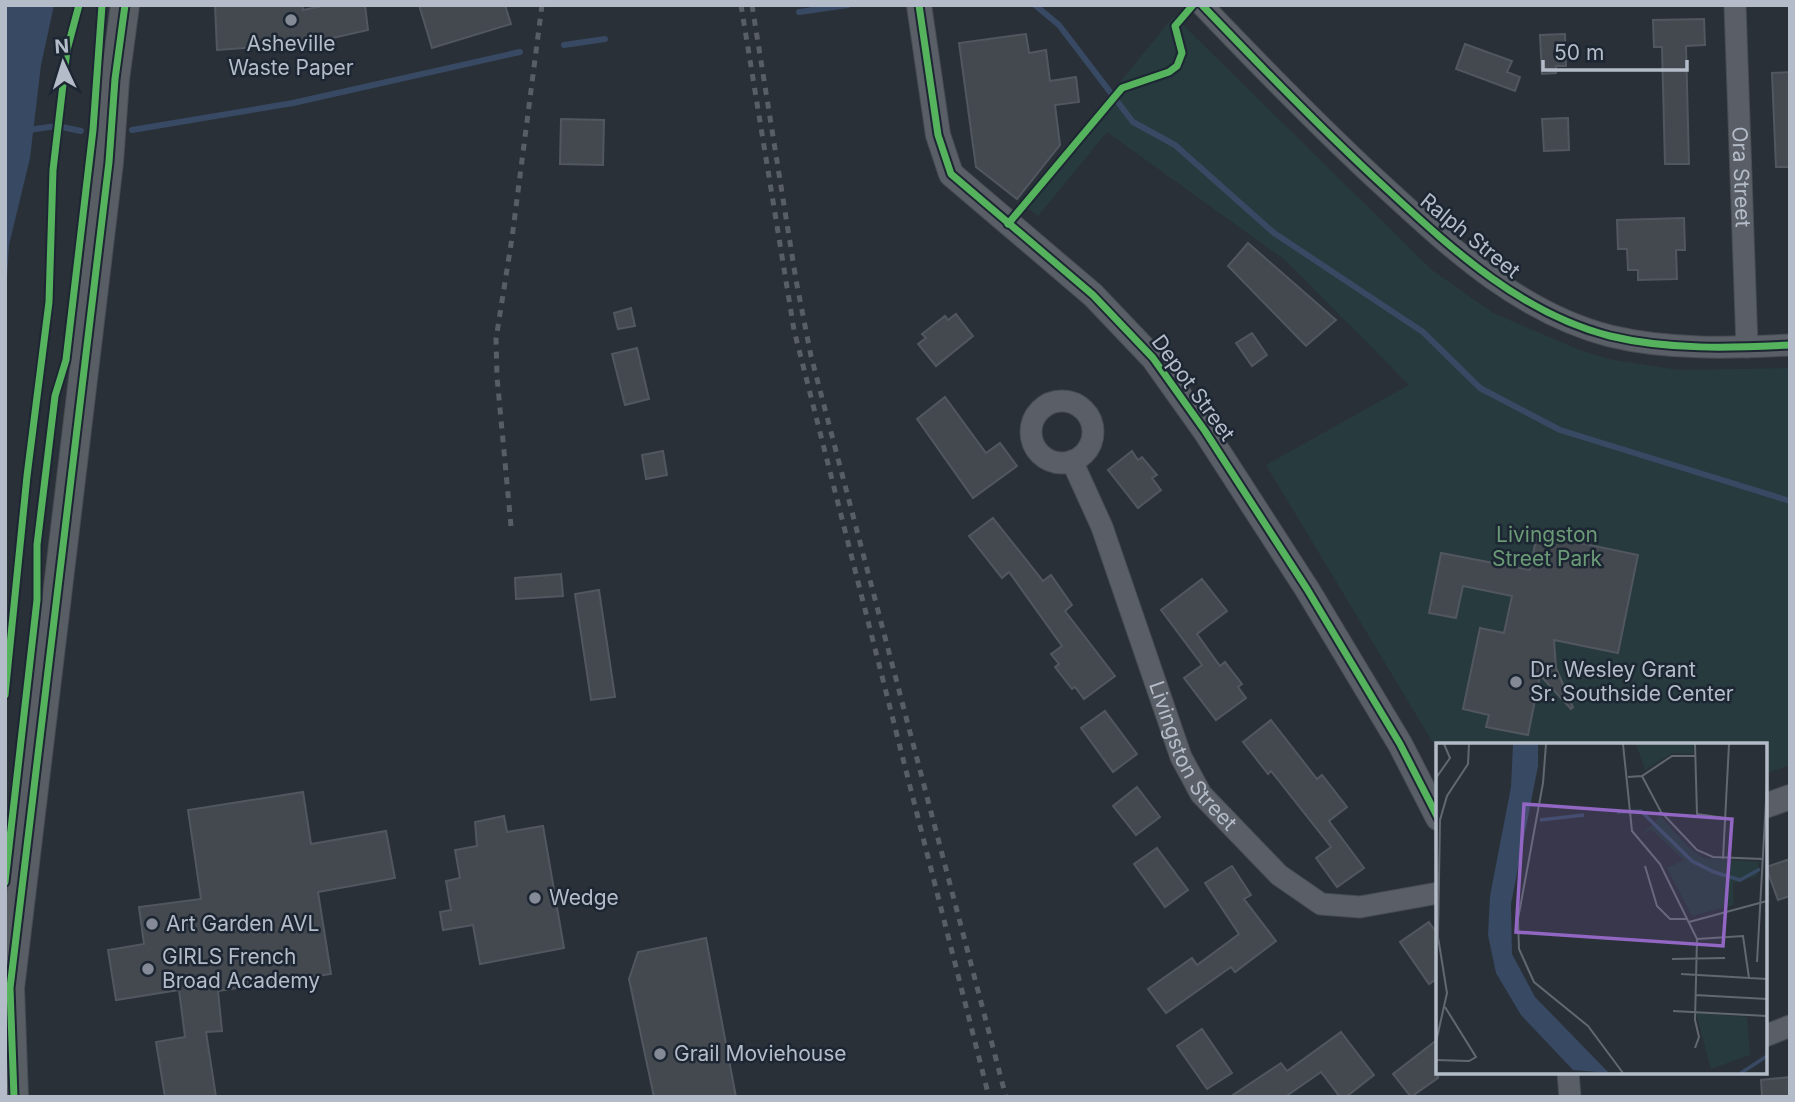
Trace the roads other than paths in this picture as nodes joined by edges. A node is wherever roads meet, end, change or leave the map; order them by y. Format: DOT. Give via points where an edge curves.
graph roads {
  1 [pos="125,5"];
  2 [pos="1202,5"];
  3 [pos="1735,5"];
  4 [pos="921,14"];
  5 [pos="1790,345"];
  6 [pos="1747,347"];
  7 [pos="1072,461"];
  8 [pos="1790,797"];
  9 [pos="1767,805"];
  10 [pos="1436,814"];
  11 [pos="1436,893"];
  12 [pos="1790,1026"];
  13 [pos="1767,1035"];
  14 [pos="1569,1074"];
  15 [pos="14,1097"];
  16 [pos="1570,1097"];
  1 -- 15 [label="main road" via="10,988"];
  2 -- 6 [label="street, Ralph Street" via="1320,128 1450,247 1514,293 1608,336 1652,344"];
  3 -- 6 [label="street, Ora Street"];
  4 -- 10 [label="street, Depot Street" via="938,135 951,174 1093,295 1153,358 1307,589 1400,744"];
  5 -- 6 [label="street, Ralph Street"];
  7 -- 11 [label="street, Livingston Street" via="1102,527 1181,757 1201,794 1279,875 1321,904 1360,908"];
  8 -- 9 [label="street"];
  12 -- 13 [label="street"];
  14 -- 16 [label="street"];
}
